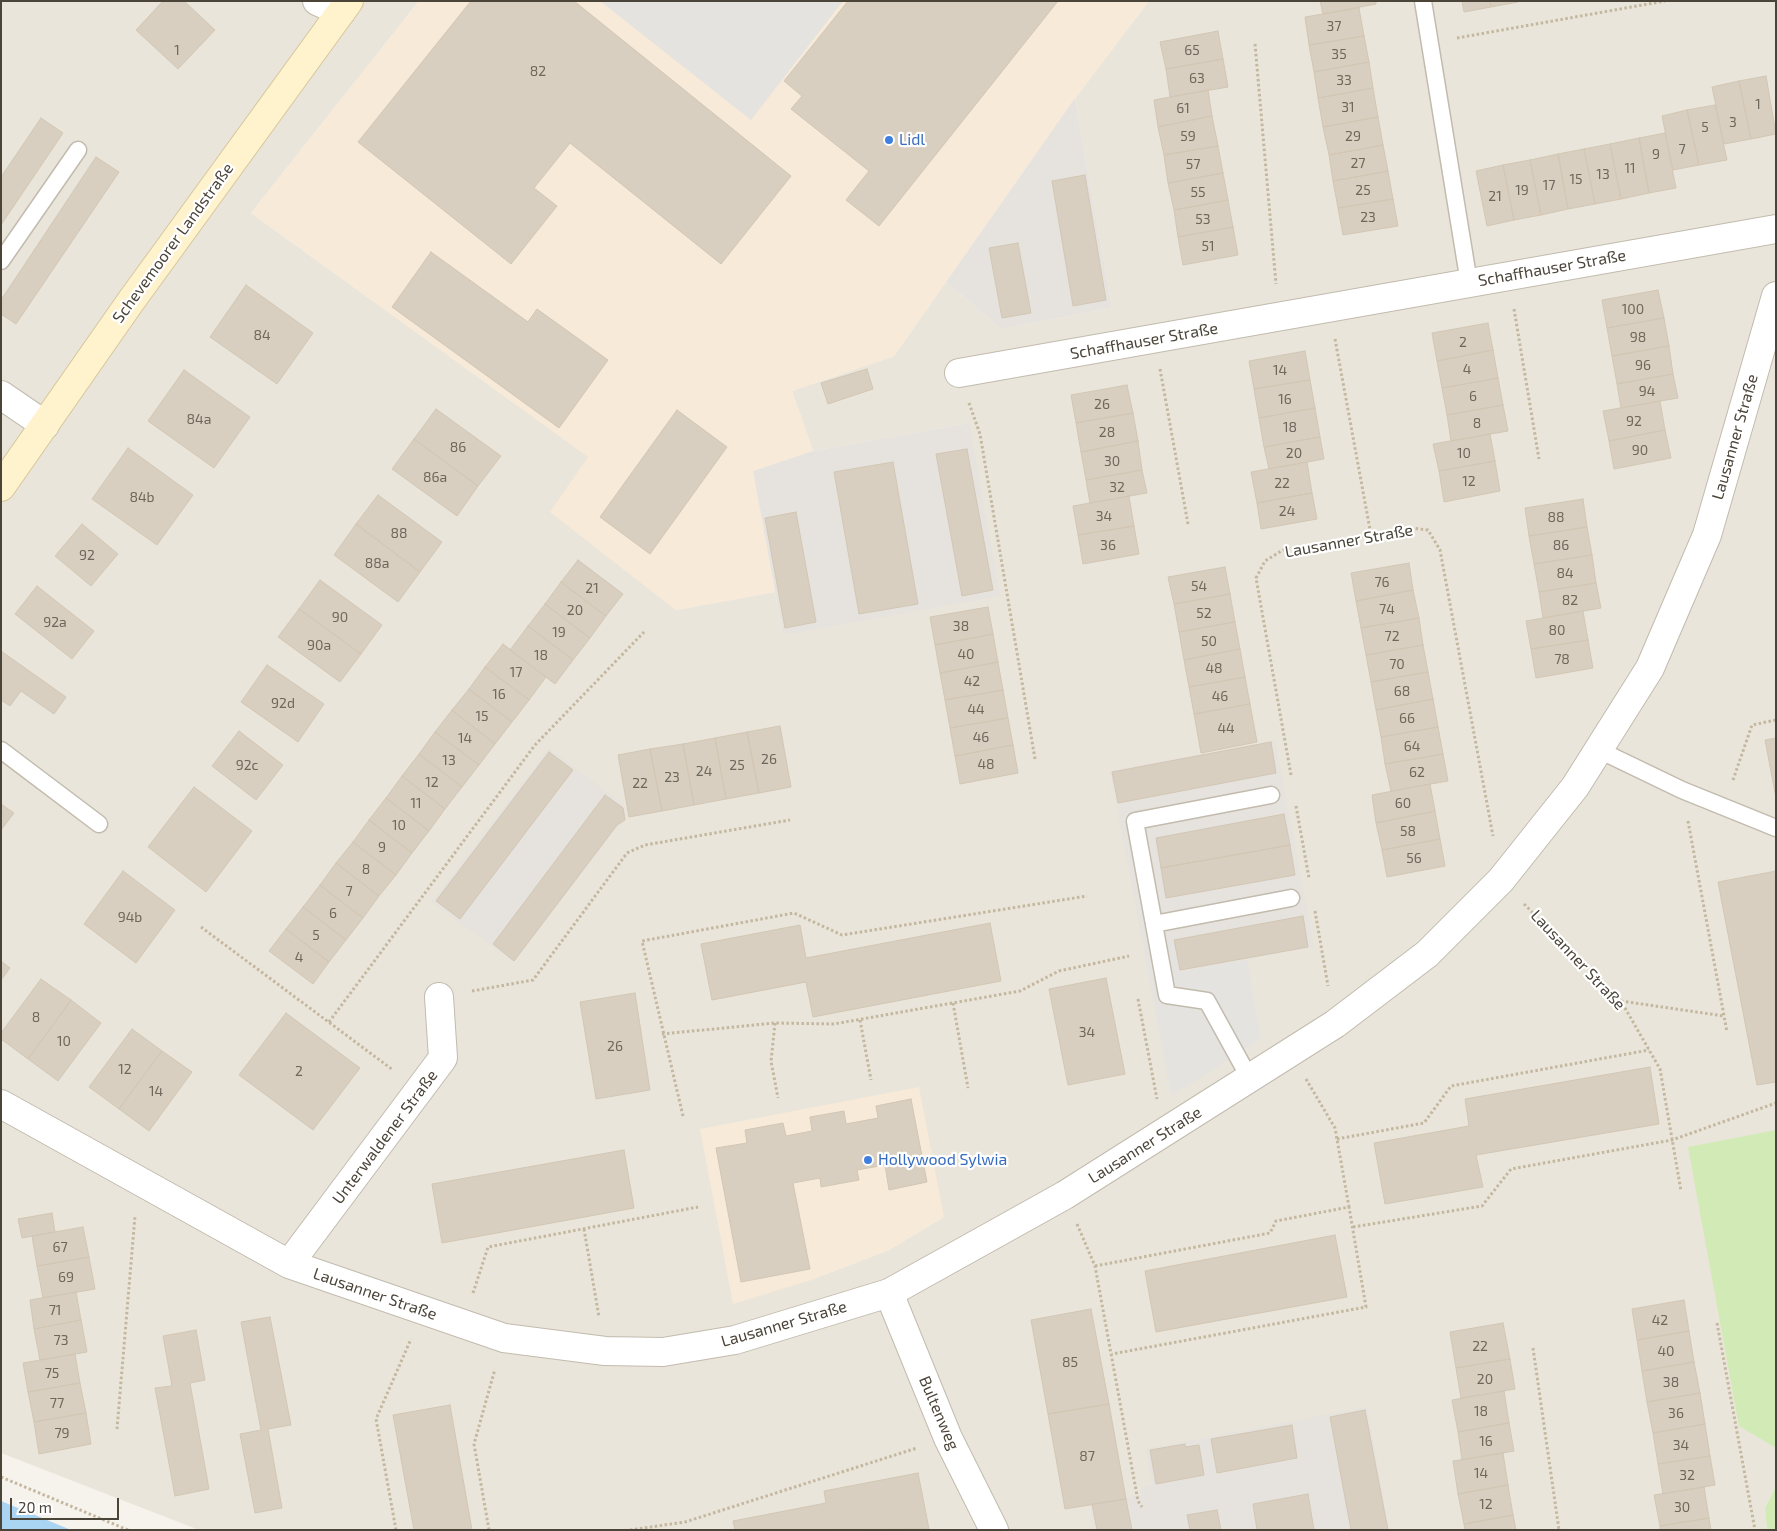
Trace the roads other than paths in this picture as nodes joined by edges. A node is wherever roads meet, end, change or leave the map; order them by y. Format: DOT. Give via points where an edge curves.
graph roads {
  1 [pos="1423,1"];
  2 [pos="335,5"];
  3 [pos="78,150"];
  4 [pos="1776,229"];
  5 [pos="1,261"];
  6 [pos="1469,283"];
  7 [pos="1776,296"];
  8 [pos="958,373"];
  9 [pos="1,395"];
  10 [pos="45,425"];
  11 [pos="1,487"];
  12 [pos="1,750"];
  13 [pos="1599,750"];
  14 [pos="1271,795"];
  15 [pos="99,824"];
  16 [pos="1776,828"];
  17 [pos="1291,898"];
  18 [pos="1154,924"];
  19 [pos="439,997"];
  20 [pos="1250,1079"];
  21 [pos="1,1104"];
  22 [pos="289,1264"];
  23 [pos="889,1293"];
  24 [pos="994,1530"];
  1 -- 6 [label="lane"];
  2 -- 10 [label="street, Schevemoorer Landstraße"];
  3 -- 5 [label="lane"];
  4 -- 6 [label="street, Schaffhauser Straße"];
  6 -- 8 [label="street, Schaffhauser Straße"];
  7 -- 13 [label="street, Lausanner Straße" via="1707,535 1650,668"];
  9 -- 10 [label="street"];
  10 -- 11 [label="street, Schevemoorer Landstraße"];
  12 -- 15 [label="lane"];
  13 -- 16 [label="lane" via="1682,790"];
  13 -- 20 [label="street, Lausanner Straße" via="1575,786 1501,880 1427,954 1335,1024"];
  14 -- 18 [label="lane" via="1135,821"];
  17 -- 18 [label="lane"];
  18 -- 20 [label="lane" via="1167,995 1207,1001"];
  19 -- 22 [label="street, Unterwaldener Straße" via="443,1058"];
  20 -- 23 [label="street, Lausanner Straße" via="1065,1195"];
  21 -- 22 [label="street, Lausanner Straße"];
  22 -- 23 [label="street, Lausanner Straße" via="504,1338 604,1351 663,1352 736,1340"];
  23 -- 24 [label="street, Bultenweg" via="948,1438"];
}
